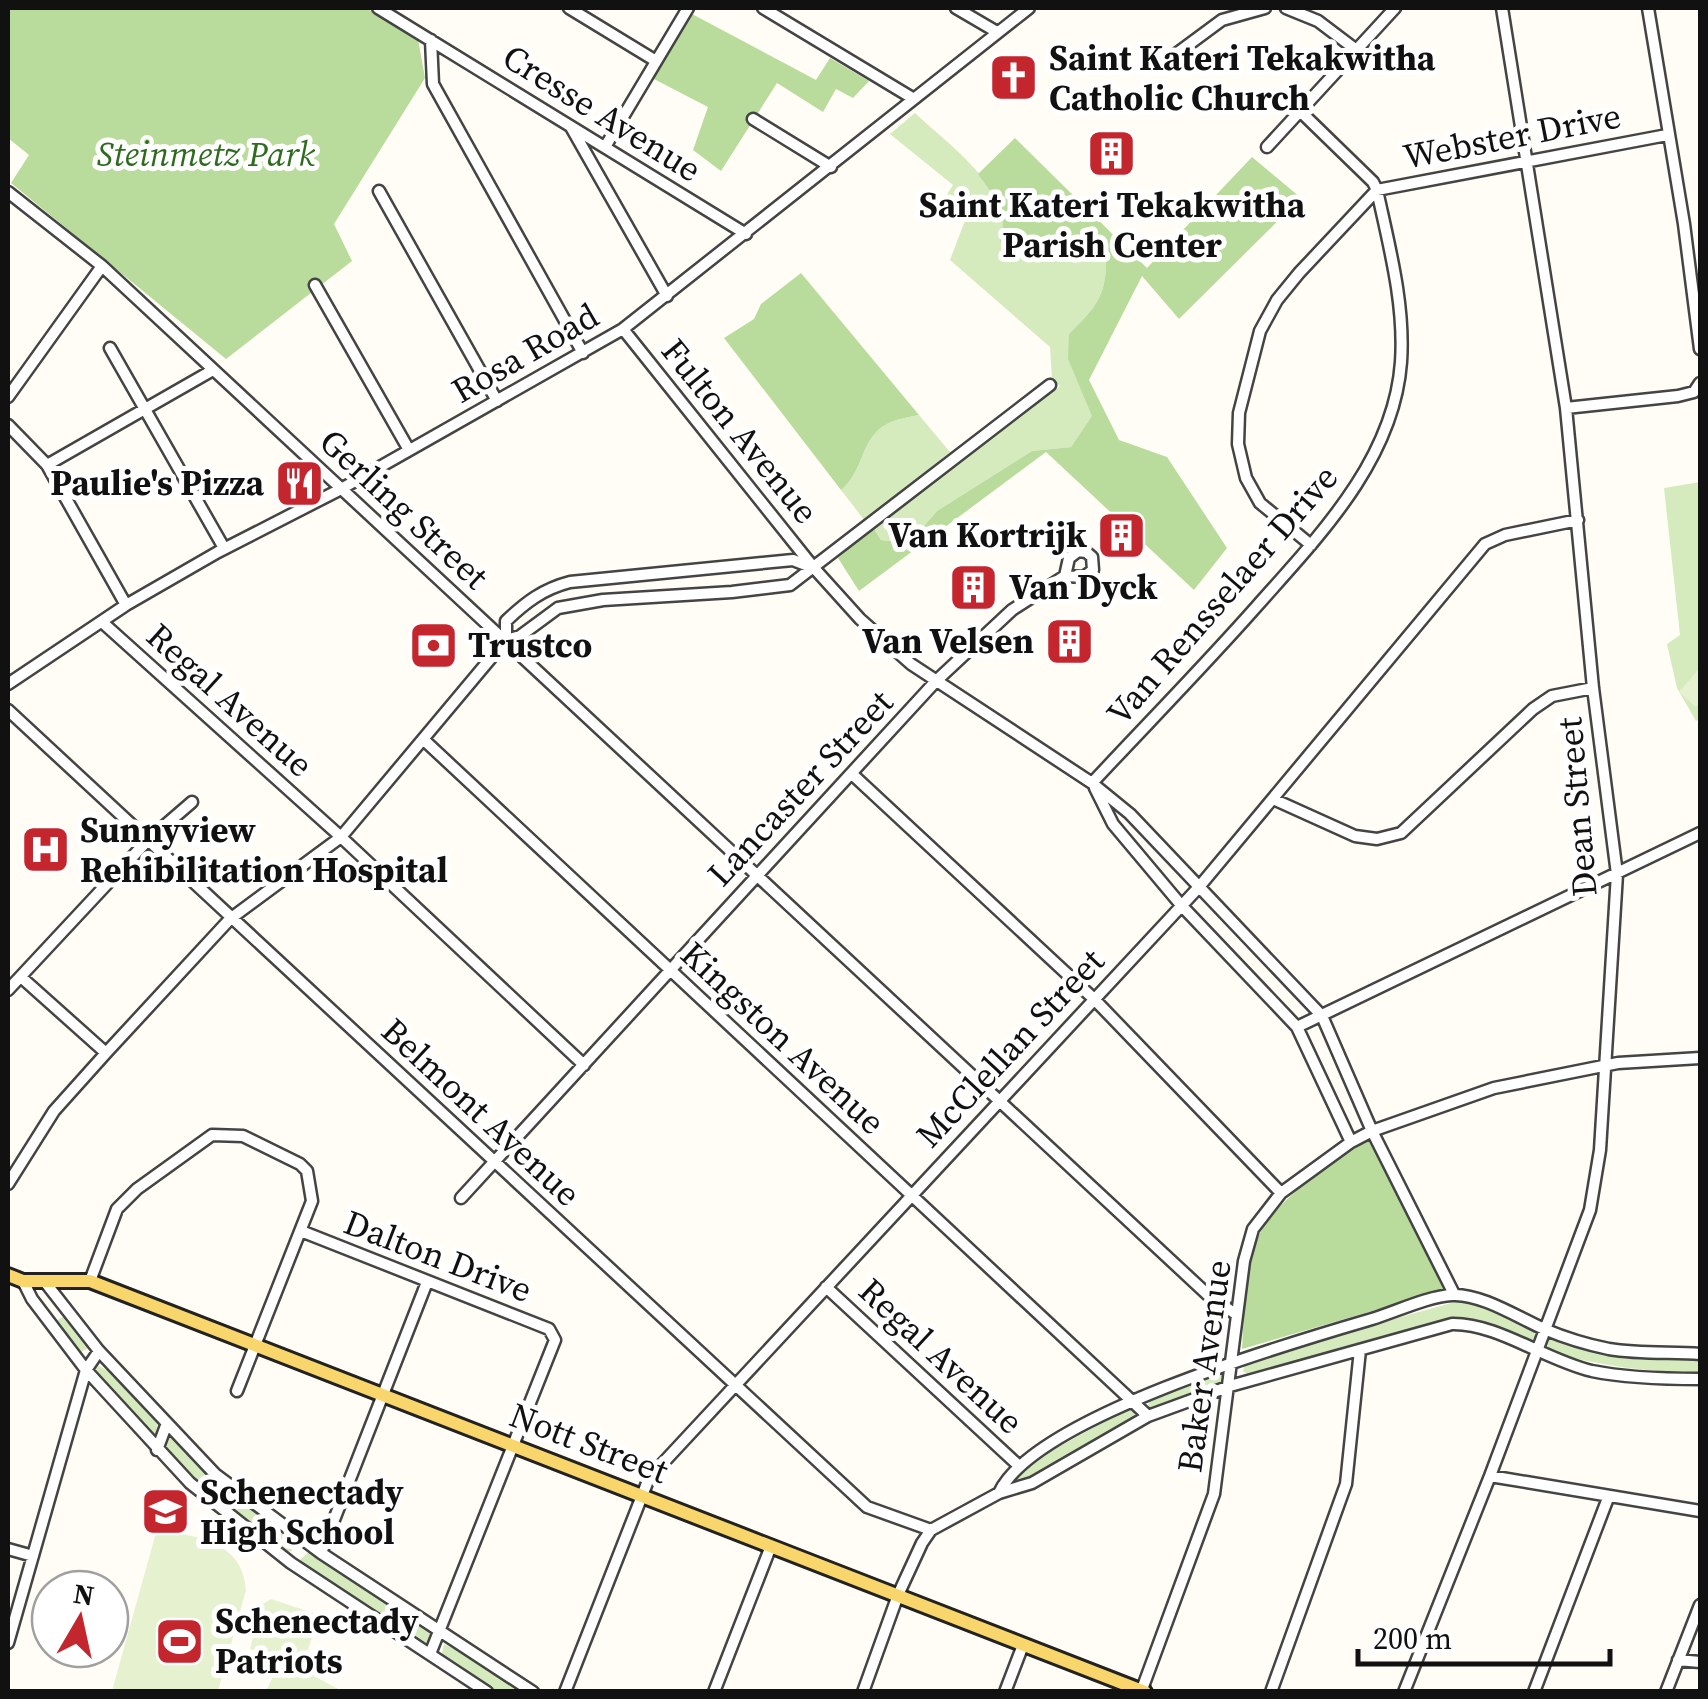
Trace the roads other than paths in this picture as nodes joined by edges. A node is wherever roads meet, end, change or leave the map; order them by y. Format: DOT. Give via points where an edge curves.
graph roads {
  1 [pos="378,8"];
  2 [pos="569,8"];
  3 [pos="688,8"];
  4 [pos="763,8"];
  5 [pos="956,8"];
  6 [pos="1029,8"];
  7 [pos="1265,8"];
  8 [pos="1286,8"];
  9 [pos="1394,8"];
  10 [pos="1502,8"];
  11 [pos="1648,8"];
  12 [pos="997,32"];
  13 [pos="431,40"];
  14 [pos="1356,48"];
  15 [pos="1176,54"];
  16 [pos="656,60"];
  17 [pos="914,99"];
  18 [pos="1300,112"];
  19 [pos="753,119"];
  20 [pos="569,124"];
  21 [pos="1667,135"];
  22 [pos="605,147"];
  23 [pos="1267,147"];
  24 [pos="1528,159"];
  25 [pos="831,167"];
  26 [pos="1377,190"];
  27 [pos="379,191"];
  28 [pos="8,192"];
  29 [pos="746,234"];
  30 [pos="102,266"];
  31 [pos="316,285"];
  32 [pos="667,296"];
  33 [pos="623,329"];
  34 [pos="110,348"];
  35 [pos="1700,349"];
  36 [pos="583,354"];
  37 [pos="214,370"];
  38 [pos="1700,382"];
  39 [pos="1050,385"];
  40 [pos="8,398"];
  41 [pos="497,401"];
  42 [pos="1566,408"];
  43 [pos="144,409"];
  44 [pos="8,425"];
  45 [pos="409,450"];
  46 [pos="47,465"];
  47 [pos="341,489"];
  48 [pos="1578,520"];
  49 [pos="1311,545"];
  50 [pos="224,548"];
  51 [pos="814,568"];
  52 [pos="1065,576"];
  53 [pos="126,605"];
  54 [pos="102,622"];
  55 [pos="506,640"];
  56 [pos="936,681"];
  57 [pos="8,684"];
  58 [pos="1593,688"];
  59 [pos="8,710"];
  60 [pos="424,740"];
  61 [pos="852,774"];
  62 [pos="1092,783"];
  63 [pos="1272,799"];
  64 [pos="192,802"];
  65 [pos="1700,833"];
  66 [pos="341,838"];
  67 [pos="148,840"];
  68 [pos="1617,874"];
  69 [pos="757,875"];
  70 [pos="1199,886"];
  71 [pos="1181,905"];
  72 [pos="230,918"];
  73 [pos="671,972"];
  74 [pos="21,977"];
  75 [pos="8,990"];
  76 [pos="1094,1000"];
  77 [pos="1322,1016"];
  78 [pos="1298,1028"];
  79 [pos="106,1052"];
  80 [pos="1700,1058"];
  81 [pos="584,1065"];
  82 [pos="1603,1066"];
  83 [pos="999,1099"];
  84 [pos="1372,1131"];
  85 [pos="1351,1142"];
  86 [pos="493,1160"];
  87 [pos="8,1184"];
  88 [pos="1280,1193"];
  89 [pos="910,1194"];
  90 [pos="461,1198"];
  91 [pos="301,1232"];
  92 [pos="8,1275"];
  93 [pos="90,1281"];
  94 [pos="23,1282"];
  95 [pos="45,1282"];
  96 [pos="428,1282"];
  97 [pos="826,1287"];
  98 [pos="1454,1294"];
  99 [pos="61,1303"];
  100 [pos="1237,1315"];
  101 [pos="47,1318"];
  102 [pos="1546,1330"];
  103 [pos="254,1346"];
  104 [pos="1360,1350"];
  105 [pos="98,1351"];
  106 [pos="1537,1352"];
  107 [pos="1700,1354"];
  108 [pos="1233,1360"];
  109 [pos="86,1370"];
  110 [pos="1700,1380"];
  111 [pos="735,1384"];
  112 [pos="1230,1386"];
  113 [pos="238,1391"];
  114 [pos="384,1396"];
  115 [pos="1135,1400"];
  116 [pos="1148,1416"];
  117 [pos="167,1423"];
  118 [pos="513,1446"];
  119 [pos="158,1450"];
  120 [pos="1018,1465"];
  121 [pos="1490,1476"];
  122 [pos="999,1493"];
  123 [pos="641,1496"];
  124 [pos="1608,1498"];
  125 [pos="1700,1511"];
  126 [pos="932,1530"];
  127 [pos="305,1542"];
  128 [pos="771,1546"];
  129 [pos="8,1549"];
  130 [pos="320,1552"];
  131 [pos="32,1556"];
  132 [pos="292,1563"];
  133 [pos="898,1595"];
  134 [pos="1700,1605"];
  135 [pos="440,1631"];
  136 [pos="8,1644"];
  137 [pos="1023,1645"];
  138 [pos="430,1654"];
  139 [pos="1678,1660"];
  140 [pos="1700,1662"];
  141 [pos="1143,1691"];
  142 [pos="487,1692"];
  143 [pos="533,1692"];
  144 [pos="564,1692"];
  145 [pos="714,1692"];
  146 [pos="864,1692"];
  147 [pos="1005,1692"];
  148 [pos="1271,1692"];
  149 [pos="1404,1692"];
  150 [pos="1534,1692"];
  151 [pos="1666,1692"];
  1 -- 13 [label="street, Cresse Avenue"];
  2 -- 16 [label="street"];
  3 -- 16 [label="street"];
  4 -- 17 [label="street"];
  5 -- 12 [label="street"];
  6 -- 12 [label="street, Rosa Road"];
  7 -- 15 [label="street" via="1222,20"];
  8 -- 14 [label="street"];
  9 -- 14 [label="street"];
  10 -- 24 [label="street, Dean Street"];
  11 -- 21 [label="street"];
  12 -- 17 [label="street, Rosa Road"];
  13 -- 20 [label="street, Cresse Avenue"];
  13 -- 36 [label="street" via="433,84"];
  14 -- 18 [label="street"];
  16 -- 22 [label="street"];
  17 -- 25 [label="street, Rosa Road"];
  18 -- 23 [label="street"];
  18 -- 26 [label="street"];
  19 -- 25 [label="street"];
  20 -- 22 [label="street, Cresse Avenue"];
  20 -- 32 [label="street"];
  21 -- 24 [label="street, Webster Drive"];
  21 -- 35 [label="street"];
  22 -- 29 [label="street, Cresse Avenue"];
  24 -- 26 [label="street, Webster Drive"];
  24 -- 42 [label="street, Dean Street"];
  25 -- 29 [label="street, Rosa Road"];
  26 -- 49 [label="street, Van Rensselaer Drive" via="1396,275 1401,365 1380,443"];
  26 -- 49 [label="street, Webster Drive" via="1277,300 1260,331 1238,414 1246,478 1260,503"];
  27 -- 41 [label="street"];
  28 -- 30 [label="street, Gerling Street"];
  29 -- 32 [label="street, Rosa Road"];
  30 -- 37 [label="street, Gerling Street"];
  30 -- 40 [label="street"];
  31 -- 45 [label="street"];
  32 -- 33 [label="street, Rosa Road"];
  33 -- 36 [label="street, Rosa Road"];
  33 -- 51 [label="street, Fulton Avenue"];
  34 -- 43 [label="street"];
  36 -- 41 [label="street, Rosa Road"];
  37 -- 43 [label="street"];
  37 -- 47 [label="street, Gerling Street"];
  38 -- 42 [label="street" via="1694,392 1678,396"];
  39 -- 51 [label="street"];
  41 -- 45 [label="street, Rosa Road"];
  42 -- 48 [label="street, Dean Street"];
  43 -- 46 [label="street"];
  43 -- 50 [label="street"];
  44 -- 46 [label="street"];
  45 -- 47 [label="street, Rosa Road"];
  46 -- 53 [label="street"];
  47 -- 50 [label="street, Rosa Road"];
  47 -- 55 [label="street, Gerling Street"];
  48 -- 58 [label="street, Dean Street"];
  48 -- 63 [label="street, McClellan Street" via="1484,544"];
  49 -- 62 [label="street, Van Rensselaer Drive"];
  50 -- 53 [label="street, Rosa Road"];
  51 -- 55 [label="street" via="790,585 558,608"];
  51 -- 55 [label="street" via="793,560 570,582 526,602 506,621"];
  51 -- 56 [label="street, Fulton Avenue" via="860,619"];
  52 -- 56 [label="street, Lancaster Street" via="1012,610"];
  53 -- 54 [label="street, Rosa Road"];
  54 -- 57 [label="street, Rosa Road"];
  54 -- 66 [label="street, Regal Avenue"];
  55 -- 60 [label="street"];
  55 -- 69 [label="street, Gerling Street"];
  56 -- 61 [label="street, Lancaster Street"];
  56 -- 62 [label="street, Fulton Avenue"];
  58 -- 63 [label="street" via="1552,696 1533,710 1402,833 1377,840 1355,836"];
  58 -- 68 [label="street, Dean Street"];
  59 -- 67 [label="street, Belmont Avenue"];
  60 -- 66 [label="street"];
  60 -- 73 [label="street, Kingston Avenue"];
  61 -- 69 [label="street, Lancaster Street"];
  61 -- 76 [label="street"];
  62 -- 70 [label="street, Fulton Avenue"];
  62 -- 71 [label="street" via="1113,824"];
  63 -- 70 [label="street, McClellan Street"];
  64 -- 67 [label="street"];
  65 -- 68 [label="street"];
  66 -- 72 [label="street"];
  66 -- 81 [label="street, Regal Avenue"];
  67 -- 72 [label="street, Belmont Avenue"];
  67 -- 74 [label="street"];
  68 -- 77 [label="street"];
  68 -- 82 [label="street, Dean Street"];
  69 -- 73 [label="street, Lancaster Street"];
  69 -- 83 [label="street, Gerling Street"];
  70 -- 71 [label="street, McClellan Street"];
  70 -- 77 [label="street, Fulton Avenue"];
  71 -- 76 [label="street, McClellan Street"];
  71 -- 78 [label="street"];
  72 -- 79 [label="street"];
  72 -- 86 [label="street, Belmont Avenue"];
  73 -- 81 [label="street, Lancaster Street"];
  73 -- 89 [label="street, Kingston Avenue"];
  74 -- 75 [label="street"];
  74 -- 79 [label="street"];
  76 -- 83 [label="street, McClellan Street"];
  76 -- 88 [label="street"];
  77 -- 78 [label="street"];
  77 -- 84 [label="street, Fulton Avenue"];
  78 -- 85 [label="street"];
  79 -- 87 [label="street" via="54,1110"];
  80 -- 82 [label="street, Baker Avenue"];
  81 -- 86 [label="street, Lancaster Street"];
  82 -- 84 [label="street, Baker Avenue" via="1494,1088"];
  82 -- 102 [label="street, Dean Street" via="1590,1210"];
  83 -- 89 [label="street, McClellan Street"];
  83 -- 100 [label="street, Gerling Street"];
  84 -- 85 [label="street, Baker Avenue"];
  84 -- 98 [label="street, Fulton Avenue"];
  85 -- 88 [label="street, Baker Avenue"];
  86 -- 90 [label="street, Lancaster Street"];
  86 -- 111 [label="street, Belmont Avenue"];
  88 -- 100 [label="street, Baker Avenue" via="1253,1229"];
  89 -- 97 [label="street, McClellan Street"];
  89 -- 115 [label="street, Kingston Avenue"];
  91 -- 93 [label="street" via="312,1200 307,1171 243,1136 212,1135 117,1210"];
  91 -- 96 [label="street, Dalton Drive"];
  91 -- 103 [label="street"];
  92 -- 94 [label="main road, Nott Street"];
  93 -- 95 [label="main road, Nott Street"];
  93 -- 103 [label="main road, Nott Street"];
  94 -- 95 [label="main road, Nott Street"];
  94 -- 101 [label="street"];
  95 -- 99 [label="street"];
  96 -- 114 [label="street"];
  96 -- 118 [label="street, Dalton Drive" via="554,1333"];
  97 -- 111 [label="street, McClellan Street"];
  97 -- 120 [label="street, Regal Avenue"];
  98 -- 102 [label="street" via="1504,1308"];
  98 -- 108 [label="street"];
  99 -- 101 [label="street"];
  99 -- 105 [label="street"];
  100 -- 108 [label="street, Baker Avenue"];
  101 -- 109 [label="street"];
  102 -- 106 [label="street, Dean Street"];
  102 -- 107 [label="street" via="1609,1349"];
  103 -- 113 [label="street"];
  103 -- 114 [label="main road, Nott Street"];
  104 -- 106 [label="street" via="1433,1328 1473,1324"];
  104 -- 112 [label="street"];
  104 -- 148 [label="street" via="1346,1484"];
  105 -- 109 [label="street"];
  105 -- 117 [label="street"];
  106 -- 110 [label="street" via="1592,1371"];
  106 -- 121 [label="street, Dean Street"];
  108 -- 112 [label="street, Baker Avenue"];
  108 -- 115 [label="street"];
  109 -- 119 [label="street"];
  109 -- 131 [label="street"];
  111 -- 123 [label="street, McClellan Street" via="649,1478"];
  111 -- 126 [label="street, Belmont Avenue" via="867,1507"];
  112 -- 116 [label="street"];
  112 -- 141 [label="street, Baker Avenue" via="1214,1494"];
  114 -- 118 [label="main road, Nott Street"];
  114 -- 130 [label="street"];
  115 -- 116 [label="street, Kingston Avenue"];
  115 -- 120 [label="street"];
  116 -- 122 [label="street" via="1032,1483"];
  117 -- 119 [label="street"];
  117 -- 127 [label="street" via="215,1474"];
  118 -- 123 [label="main road, Nott Street"];
  118 -- 135 [label="street"];
  119 -- 132 [label="street"];
  120 -- 122 [label="street"];
  121 -- 124 [label="street"];
  121 -- 149 [label="street, Dean Street"];
  122 -- 126 [label="street"];
  123 -- 128 [label="main road, Nott Street"];
  123 -- 144 [label="street, McClellan Street"];
  124 -- 125 [label="street"];
  124 -- 150 [label="street"];
  126 -- 133 [label="street"];
  127 -- 130 [label="street"];
  127 -- 132 [label="street"];
  128 -- 133 [label="main road, Nott Street"];
  128 -- 145 [label="street"];
  129 -- 131 [label="street"];
  130 -- 135 [label="street"];
  131 -- 136 [label="street"];
  132 -- 138 [label="street"];
  133 -- 137 [label="main road, Nott Street"];
  133 -- 146 [label="street"];
  134 -- 139 [label="street"];
  135 -- 138 [label="street"];
  135 -- 143 [label="street"];
  137 -- 141 [label="main road, Nott Street"];
  137 -- 147 [label="street"];
  138 -- 142 [label="street"];
  139 -- 140 [label="street"];
  139 -- 151 [label="street"];
}
